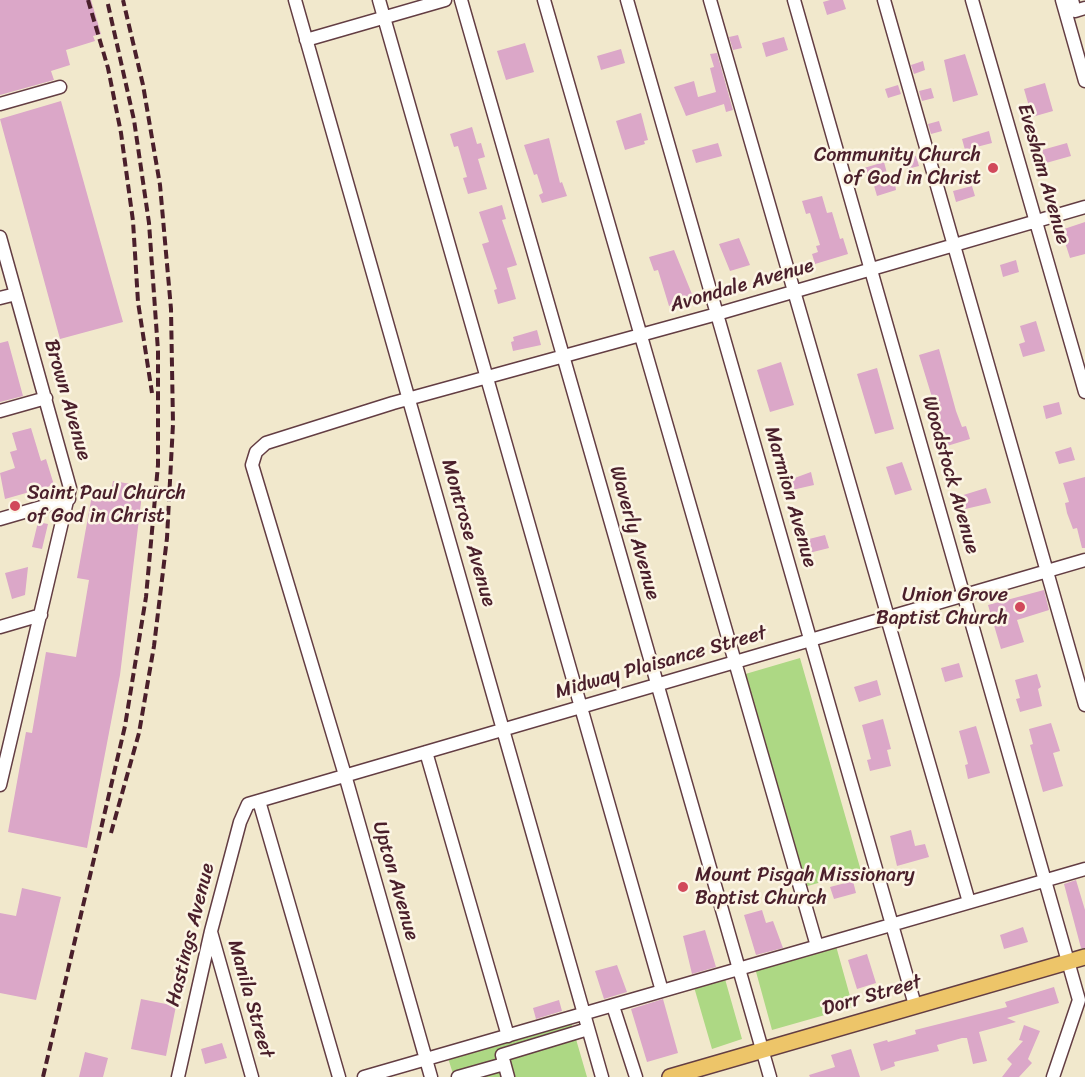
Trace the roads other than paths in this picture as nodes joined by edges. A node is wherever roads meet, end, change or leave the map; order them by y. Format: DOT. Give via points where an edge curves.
graph roads {
  1 [pos="295,0"];
  2 [pos="379,0"];
  3 [pos="445,0"];
  4 [pos="461,0"];
  5 [pos="544,0"];
  6 [pos="627,0"];
  7 [pos="710,0"];
  8 [pos="794,0"];
  9 [pos="884,0"];
  10 [pos="972,0"];
  11 [pos="1062,0"];
  12 [pos="1072,0"];
  13 [pos="1085,8"];
  14 [pos="384,17"];
  15 [pos="306,40"];
  16 [pos="1085,81"];
  17 [pos="60,87"];
  18 [pos="0,104"];
  19 [pos="1085,207"];
  20 [pos="1036,222"];
  21 [pos="0,237"];
  22 [pos="954,246"];
  23 [pos="871,270"];
  24 [pos="794,292"];
  25 [pos="16,294"];
  26 [pos="0,298"];
  27 [pos="717,314"];
  28 [pos="640,335"];
  29 [pos="564,356"];
  30 [pos="486,378"];
  31 [pos="1085,392"];
  32 [pos="46,398"];
  33 [pos="410,400"];
  34 [pos="0,411"];
  35 [pos="69,499"];
  36 [pos="0,519"];
  37 [pos="1085,560"];
  38 [pos="1047,571"];
  39 [pos="964,595"];
  40 [pos="41,615"];
  41 [pos="887,617"];
  42 [pos="0,627"];
  43 [pos="810,640"];
  44 [pos="734,662"];
  45 [pos="657,684"];
  46 [pos="321,696"];
  47 [pos="1085,705"];
  48 [pos="580,707"];
  49 [pos="503,729"];
  50 [pos="6,737"];
  51 [pos="426,752"];
  52 [pos="345,775"];
  53 [pos="0,785"];
  54 [pos="254,802"];
  55 [pos="1085,868"];
  56 [pos="1045,880"];
  57 [pos="969,902"];
  58 [pos="892,924"];
  59 [pos="211,931"];
  60 [pos="816,946"];
  61 [pos="1085,957"];
  62 [pos="1068,961"];
  63 [pos="738,968"];
  64 [pos="662,991"];
  65 [pos="915,1005"];
  66 [pos="614,1006"];
  67 [pos="584,1014"];
  68 [pos="588,1029"];
  69 [pos="508,1036"];
  70 [pos="762,1050"];
  71 [pos="426,1059"];
  72 [pos="504,1064"];
  73 [pos="178,1077"];
  74 [pos="252,1077"];
  75 [pos="339,1077"];
  76 [pos="364,1077"];
  77 [pos="431,1077"];
  78 [pos="459,1077"];
  79 [pos="508,1077"];
  80 [pos="602,1077"];
  81 [pos="636,1077"];
  82 [pos="670,1077"];
  83 [pos="770,1077"];
  84 [pos="1053,1077"];
  1 -- 15 [label="street, Montrose Avenue"];
  2 -- 14 [label="street"];
  3 -- 14 [label="street"];
  4 -- 29 [label="street, Waverly Avenue"];
  5 -- 28 [label="street"];
  6 -- 27 [label="street, Marmion Avenue"];
  7 -- 24 [label="street"];
  8 -- 23 [label="street, Woodstock Avenue"];
  9 -- 22 [label="street"];
  10 -- 20 [label="street, Evesham Avenue"];
  11 -- 16 [label="street"];
  12 -- 13 [label="street" via="1075,11"];
  14 -- 15 [label="street"];
  14 -- 30 [label="street"];
  15 -- 33 [label="street, Montrose Avenue"];
  17 -- 18 [label="street"];
  19 -- 20 [label="street, Avondale Avenue"];
  20 -- 22 [label="street, Avondale Avenue"];
  20 -- 31 [label="street, Evesham Avenue"];
  21 -- 25 [label="street, Brown Avenue"];
  22 -- 23 [label="street, Avondale Avenue"];
  22 -- 38 [label="street"];
  23 -- 24 [label="street, Avondale Avenue"];
  23 -- 39 [label="street, Woodstock Avenue"];
  24 -- 27 [label="street, Avondale Avenue"];
  24 -- 41 [label="street"];
  25 -- 26 [label="street"];
  25 -- 32 [label="street, Brown Avenue"];
  27 -- 28 [label="street, Avondale Avenue"];
  27 -- 43 [label="street, Marmion Avenue"];
  28 -- 29 [label="street, Avondale Avenue"];
  28 -- 44 [label="street"];
  29 -- 30 [label="street, Avondale Avenue"];
  29 -- 45 [label="street, Waverly Avenue"];
  30 -- 33 [label="street, Avondale Avenue"];
  30 -- 48 [label="street"];
  32 -- 34 [label="street"];
  32 -- 35 [label="street, Brown Avenue" via="70,481"];
  33 -- 46 [label="street, Avondale Avenue" via="266,443 256,452 252,465"];
  33 -- 49 [label="street, Montrose Avenue"];
  35 -- 36 [label="street"];
  35 -- 40 [label="street, Brown Avenue"];
  37 -- 38 [label="street, Midway Plaisance Street"];
  38 -- 39 [label="street, Midway Plaisance Street"];
  38 -- 47 [label="street"];
  39 -- 41 [label="street, Midway Plaisance Street"];
  39 -- 56 [label="street, Woodstock Avenue"];
  40 -- 42 [label="street"];
  40 -- 50 [label="street, Brown Avenue"];
  41 -- 43 [label="street, Midway Plaisance Street"];
  41 -- 57 [label="street"];
  43 -- 44 [label="street, Midway Plaisance Street"];
  43 -- 58 [label="street, Marmion Avenue"];
  44 -- 45 [label="street, Midway Plaisance Street"];
  44 -- 60 [label="street"];
  45 -- 48 [label="street, Midway Plaisance Street"];
  45 -- 63 [label="street, Waverly Avenue"];
  46 -- 52 [label="street, Upton Avenue"];
  48 -- 49 [label="street, Midway Plaisance Street"];
  48 -- 64 [label="street"];
  49 -- 51 [label="street, Midway Plaisance Street"];
  49 -- 67 [label="street, Montrose Avenue"];
  50 -- 53 [label="street, Brown Avenue"];
  51 -- 52 [label="street, Midway Plaisance Street"];
  51 -- 69 [label="street"];
  52 -- 54 [label="street, Midway Plaisance Street"];
  52 -- 71 [label="street, Upton Avenue"];
  54 -- 59 [label="street, Hastings Avenue" via="240,822"];
  54 -- 75 [label="street"];
  55 -- 56 [label="street"];
  56 -- 57 [label="street"];
  56 -- 62 [label="street, Woodstock Avenue"];
  57 -- 58 [label="street"];
  58 -- 60 [label="street"];
  58 -- 65 [label="street, Marmion Avenue"];
  59 -- 73 [label="street, Hastings Avenue"];
  59 -- 74 [label="street, Manila Street"];
  60 -- 63 [label="street"];
  61 -- 62 [label="main road, Dorr Street"];
  62 -- 65 [label="main road, Dorr Street"];
  62 -- 84 [label="street, Woodstock Avenue" via="1079,1000"];
  63 -- 64 [label="street"];
  63 -- 70 [label="street, Waverly Avenue"];
  64 -- 66 [label="street"];
  65 -- 70 [label="main road, Dorr Street"];
  66 -- 67 [label="street"];
  66 -- 81 [label="street"];
  67 -- 68 [label="street, Montrose Avenue"];
  67 -- 69 [label="street"];
  68 -- 72 [label="street" via="502,1054"];
  68 -- 80 [label="street, Montrose Avenue"];
  69 -- 71 [label="street"];
  70 -- 82 [label="main road, Dorr Street"];
  70 -- 83 [label="street, Waverly Avenue"];
  71 -- 76 [label="street"];
  71 -- 77 [label="street, Upton Avenue"];
  72 -- 78 [label="street"];
  72 -- 79 [label="street"];
}
